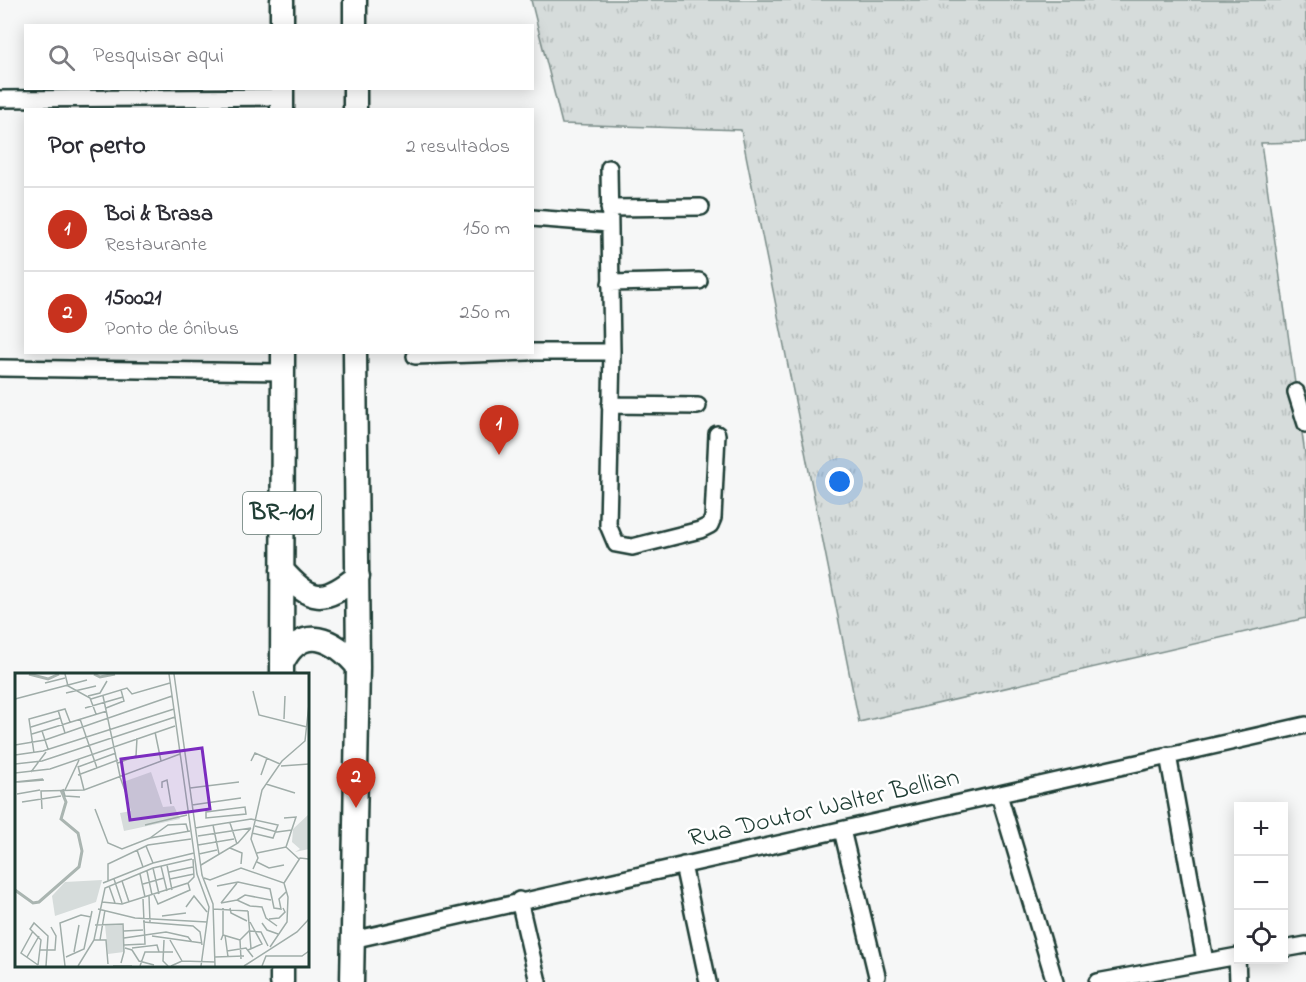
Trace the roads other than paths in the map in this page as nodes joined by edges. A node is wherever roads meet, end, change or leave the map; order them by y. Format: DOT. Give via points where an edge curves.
graph roads {
  1 [pos="282,0"];
  2 [pos="355,0"];
  3 [pos="282,24"];
  4 [pos="355,24"];
  5 [pos="355,90"];
  6 [pos="282,98"];
  7 [pos="0,99"];
  8 [pos="355,108"];
  9 [pos="609,168"];
  10 [pos="701,207"];
  11 [pos="609,208"];
  12 [pos="534,218"];
  13 [pos="609,224"];
  14 [pos="699,281"];
  15 [pos="610,282"];
  16 [pos="534,352"];
  17 [pos="612,352"];
  18 [pos="355,354"];
  19 [pos="476,354"];
  20 [pos="416,356"];
  21 [pos="283,362"];
  22 [pos="0,368"];
  23 [pos="1296,392"];
  24 [pos="610,405"];
  25 [pos="698,406"];
  26 [pos="1306,424"];
  27 [pos="717,434"];
  28 [pos="282,570"];
  29 [pos="358,576"];
  30 [pos="358,667"];
  31 [pos="282,669"];
  32 [pos="1306,725"];
  33 [pos="1168,755"];
  34 [pos="999,795"];
  35 [pos="842,830"];
  36 [pos="683,865"];
  37 [pos="519,900"];
  38 [pos="352,940"];
  39 [pos="1306,945"];
  40 [pos="1288,948"];
  41 [pos="1234,957"];
  42 [pos="1205,961"];
  43 [pos="1238,964"];
  44 [pos="877,976"];
  45 [pos="1128,980"];
  46 [pos="352,982"];
  47 [pos="538,982"];
  48 [pos="708,982"];
  49 [pos="1054,982"];
  50 [pos="1098,982"];
  51 [pos="1238,982"];
  1 -- 3 [label="highway"];
  2 -- 4 [label="highway"];
  5 -- 8 [label="highway"];
  6 -- 7 [label="street"];
  9 -- 11 [label="street"];
  10 -- 11 [label="street"];
  11 -- 13 [label="street"];
  12 -- 13 [label="street"];
  13 -- 15 [label="street"];
  14 -- 15 [label="street"];
  15 -- 17 [label="street"];
  16 -- 17 [label="street"];
  17 -- 24 [label="street"];
  18 -- 29 [label="highway, BR-101"];
  19 -- 20 [label="street"];
  21 -- 22 [label="street"];
  21 -- 28 [label="highway, BR-101"];
  23 -- 26 [label="street"];
  24 -- 25 [label="street"];
  24 -- 27 [label="street" via="608,525 611,537 624,548 710,525"];
  28 -- 29 [label="highway" via="306,594 318,598 334,593"];
  28 -- 31 [label="highway, BR-101"];
  29 -- 30 [label="highway, BR-101"];
  30 -- 31 [label="highway" via="339,648 318,639 305,639 293,644"];
  30 -- 38 [label="highway, BR-101"];
  32 -- 33 [label="street, Rua Doutor Walter Bellian"];
  33 -- 34 [label="street, Rua Doutor Walter Bellian"];
  33 -- 42 [label="street"];
  34 -- 35 [label="street, Rua Doutor Walter Bellian"];
  34 -- 49 [label="street"];
  35 -- 36 [label="street, Rua Doutor Walter Bellian"];
  35 -- 44 [label="street"];
  36 -- 37 [label="street, Rua Doutor Walter Bellian"];
  36 -- 48 [label="street"];
  37 -- 38 [label="street, Rua Doutor Walter Bellian"];
  37 -- 47 [label="street"];
  38 -- 46 [label="highway, BR-101"];
  39 -- 40 [label="street"];
  41 -- 42 [label="street"];
  42 -- 45 [label="street"];
  43 -- 51 [label="street"];
  45 -- 50 [label="street"];
}
